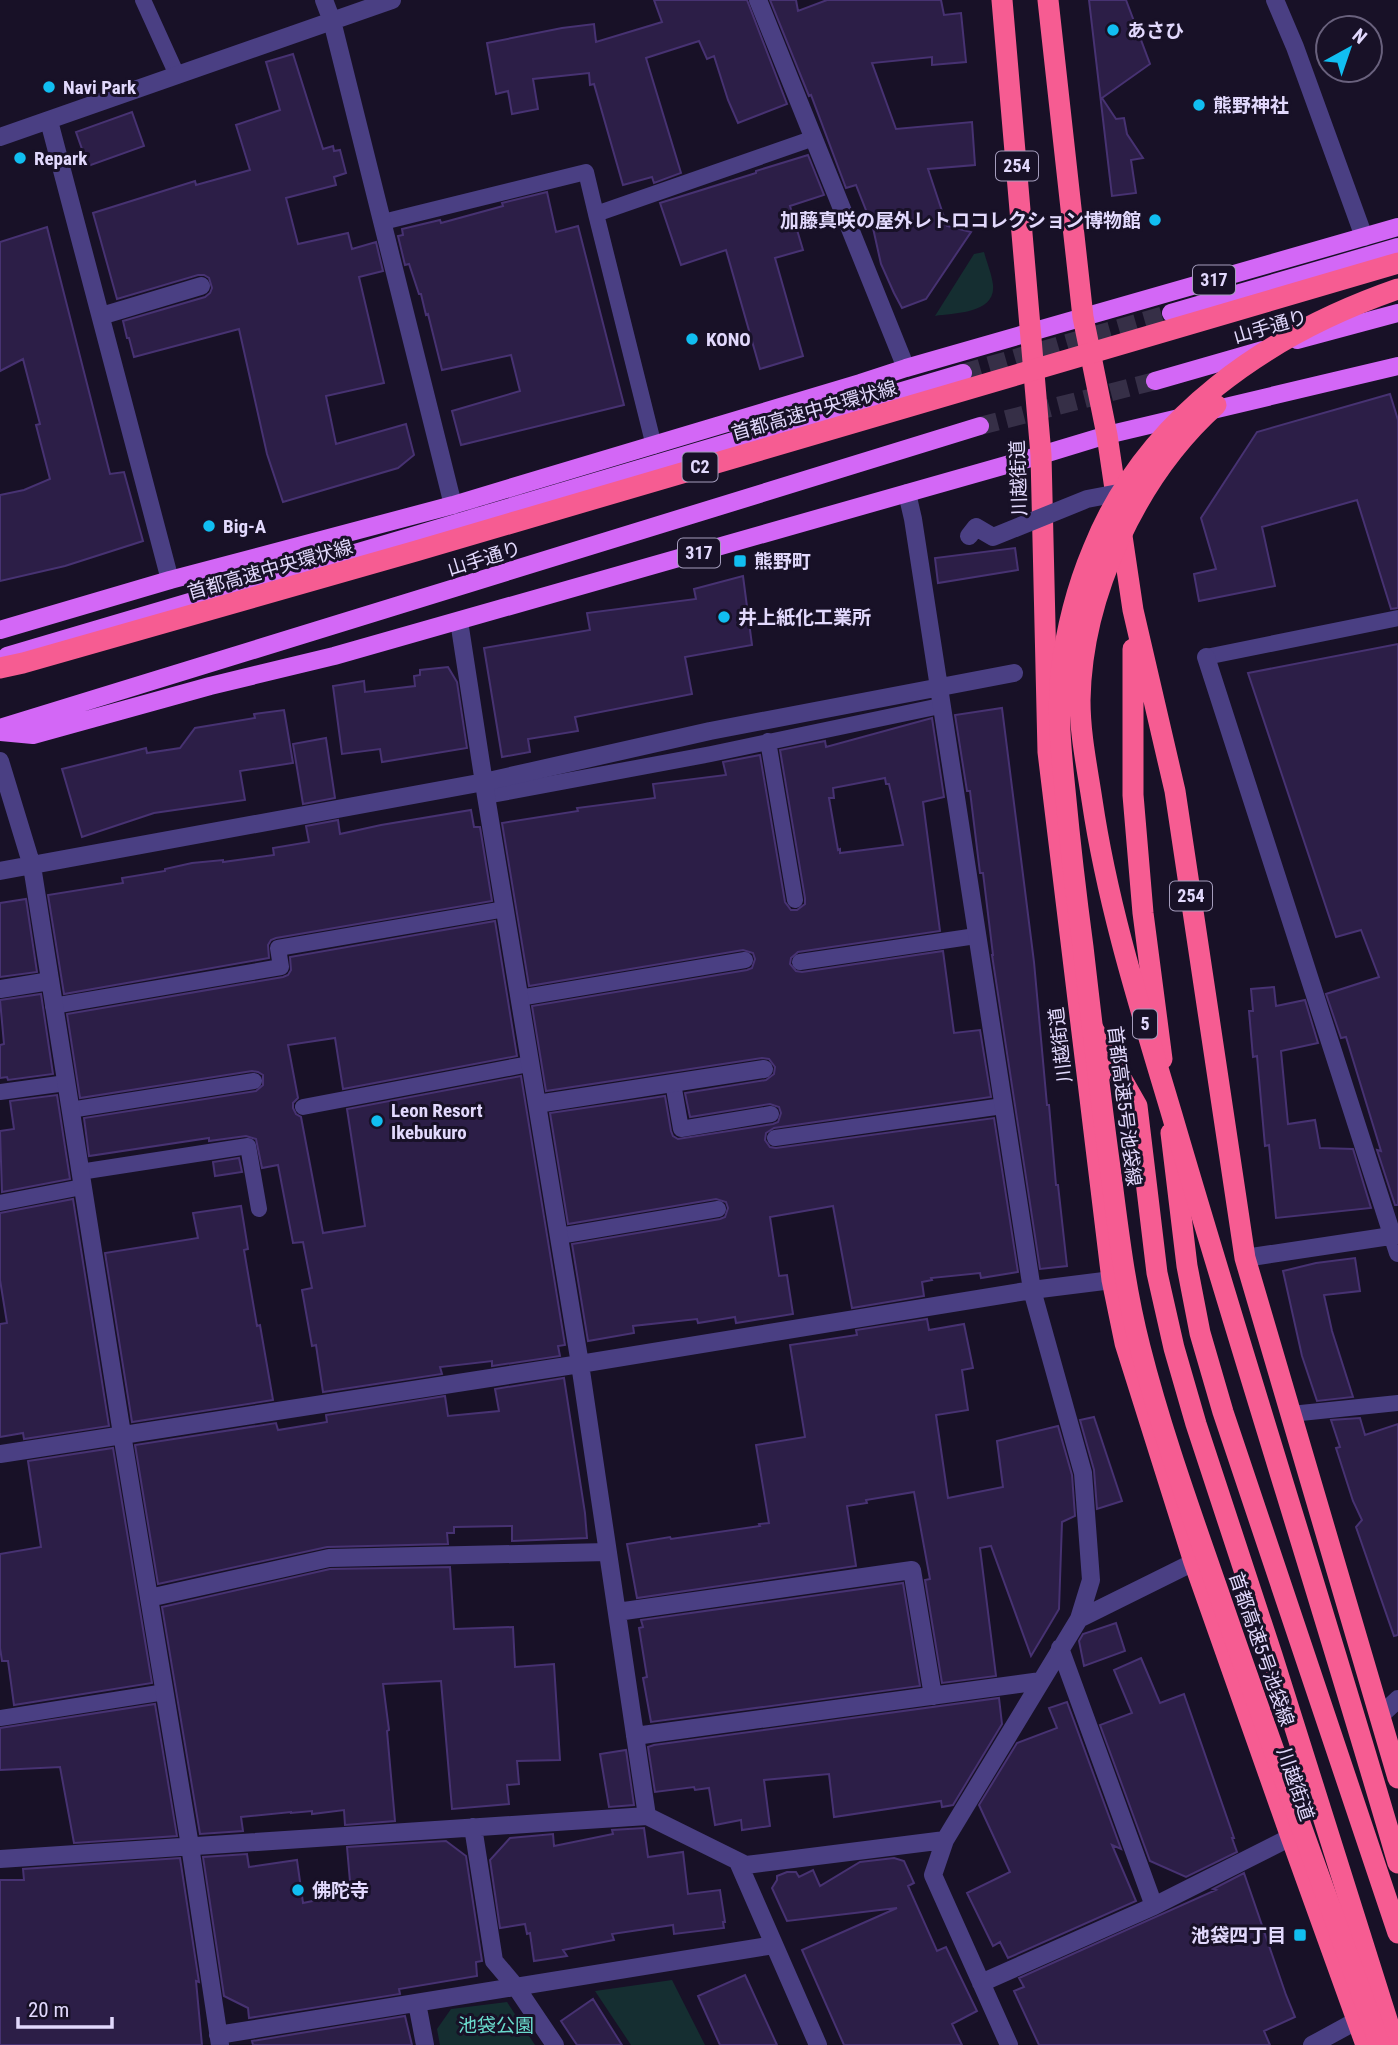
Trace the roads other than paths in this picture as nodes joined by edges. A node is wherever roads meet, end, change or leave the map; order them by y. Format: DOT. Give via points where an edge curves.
graph roads {
  1 [pos="144,0"];
  2 [pos="324,0"];
  3 [pos="392,0"];
  4 [pos="758,0"];
  5 [pos="1002,0"];
  6 [pos="1048,0"];
  7 [pos="1275,0"];
  8 [pos="332,21"];
  9 [pos="177,75"];
  10 [pos="49,121"];
  11 [pos="0,137"];
  12 [pos="814,138"];
  13 [pos="596,214"];
  14 [pos="383,222"];
  15 [pos="1398,228"];
  16 [pos="1364,237"];
  17 [pos="1398,247"];
  18 [pos="1398,262"];
  19 [pos="1398,273"];
  20 [pos="201,286"];
  21 [pos="1398,289"];
  22 [pos="1398,300"];
  23 [pos="1171,313"];
  24 [pos="1398,313"];
  25 [pos="101,316"];
  26 [pos="1083,317"];
  27 [pos="1031,333"];
  28 [pos="1398,366"];
  29 [pos="906,368"];
  30 [pos="963,373"];
  31 [pos="1155,381"];
  32 [pos="979,426"];
  33 [pos="1107,435"];
  34 [pos="654,446"];
  35 [pos="1041,455"];
  36 [pos="1160,485"];
  37 [pos="907,494"];
  38 [pos="453,505"];
  39 [pos="969,536"];
  40 [pos="170,580"];
  41 [pos="1133,610"];
  42 [pos="1398,618"];
  43 [pos="459,621"];
  44 [pos="0,630"];
  45 [pos="0,657"];
  46 [pos="1206,657"];
  47 [pos="0,668"];
  48 [pos="1014,673"];
  49 [pos="0,675"];
  50 [pos="938,687"];
  51 [pos="940,706"];
  52 [pos="0,730"];
  53 [pos="768,741"];
  54 [pos="0,761"];
  55 [pos="485,789"];
  56 [pos="32,866"];
  57 [pos="0,871"];
  58 [pos="795,900"];
  59 [pos="505,909"];
  60 [pos="976,936"];
  61 [pos="745,960"];
  62 [pos="800,962"];
  63 [pos="50,981"];
  64 [pos="0,989"];
  65 [pos="519,998"];
  66 [pos="1078,1004"];
  67 [pos="53,1006"];
  68 [pos="529,1064"];
  69 [pos="764,1069"];
  70 [pos="254,1080"];
  71 [pos="66,1083"];
  72 [pos="673,1083"];
  73 [pos="0,1092"];
  74 [pos="537,1104"];
  75 [pos="1003,1106"];
  76 [pos="303,1107"];
  77 [pos="70,1110"];
  78 [pos="771,1114"];
  79 [pos="775,1138"];
  80 [pos="81,1180"];
  81 [pos="0,1203"];
  82 [pos="259,1209"];
  83 [pos="718,1209"];
  84 [pos="559,1236"];
  85 [pos="1396,1241"];
  86 [pos="1245,1258"];
  87 [pos="1112,1280"];
  88 [pos="1032,1290"];
  89 [pos="580,1364"];
  90 [pos="1398,1403"];
  91 [pos="1291,1414"];
  92 [pos="121,1434"];
  93 [pos="0,1454"];
  94 [pos="608,1552"];
  95 [pos="1195,1562"];
  96 [pos="149,1598"];
  97 [pos="617,1612"];
  98 [pos="1079,1619"];
  99 [pos="1060,1648"];
  100 [pos="1041,1681"];
  101 [pos="165,1692"];
  102 [pos="933,1696"];
  103 [pos="1398,1699"];
  104 [pos="1380,1716"];
  105 [pos="0,1718"];
  106 [pos="635,1736"];
  107 [pos="1398,1778"];
  108 [pos="646,1816"];
  109 [pos="472,1827"];
  110 [pos="1291,1837"];
  111 [pos="945,1840"];
  112 [pos="190,1846"];
  113 [pos="0,1859"];
  114 [pos="738,1862"];
  115 [pos="1398,1863"];
  116 [pos="1154,1906"];
  117 [pos="1398,1933"];
  118 [pos="774,1945"];
  119 [pos="981,1983"];
  120 [pos="516,1987"];
  121 [pos="417,2003"];
  122 [pos="1358,2020"];
  123 [pos="219,2040"];
  124 [pos="425,2045"];
  125 [pos="555,2045"];
  126 [pos="818,2045"];
  127 [pos="1009,2045"];
  128 [pos="1312,2045"];
  129 [pos="1366,2045"];
  130 [pos="1380,2045"];
  131 [pos="1395,2045"];
  1 -- 9 [label="lane"];
  2 -- 8 [label="street"];
  3 -- 8 [label="street"];
  4 -- 12 [label="street"];
  5 -- 27 [label="highway, 川越街道 / 254"];
  6 -- 26 [label="highway, 254"];
  7 -- 16 [label="street"];
  8 -- 9 [label="street"];
  8 -- 14 [label="street"];
  9 -- 10 [label="street"];
  10 -- 11 [label="street"];
  10 -- 25 [label="street"];
  12 -- 13 [label="lane"];
  12 -- 29 [label="street"];
  13 -- 14 [label="lane" via="586,172"];
  13 -- 34 [label="lane"];
  14 -- 38 [label="street"];
  15 -- 16 [label="main road, 317"];
  16 -- 26 [label="main road, 317"];
  17 -- 23 [label="main road, 山手通り / 317"];
  18 -- 47 [label="highway, 首都高速中央環状線 / C2, bridge" via="416,551"];
  19 -- 49 [label="highway, 首都高速中央環状線 / C2" via="419,561"];
  20 -- 25 [label="street"];
  21 -- 130 [label="highway, 首都高速5号池袋線, bridge" via="1341,310 1252,359 1172,427 1141,463 1109,514 1084,570 1065,651 1060,698 1066,810 1086,974 1122,1259 1139,1343 1163,1432 1233,1636"];
  22 -- 115 [label="highway, 首都高速5号池袋線 / 5, bridge" via="1280,355 1207,413 1171,454 1141,496 1113,555 1090,628 1080,698 1095,821 1129,969"];
  24 -- 31 [label="main road, 山手通り"];
  25 -- 40 [label="street"];
  26 -- 27 [label="main road, 317"];
  26 -- 33 [label="highway, 254"];
  27 -- 29 [label="main road, 317"];
  27 -- 35 [label="highway, 川越街道 / 254"];
  28 -- 33 [label="main road, 317"];
  29 -- 34 [label="main road, 317"];
  30 -- 45 [label="main road"];
  32 -- 52 [label="main road, 山手通り / 317"];
  33 -- 35 [label="main road, 317"];
  33 -- 41 [label="highway, 254"];
  34 -- 38 [label="main road, 317"];
  35 -- 37 [label="main road, 317"];
  35 -- 66 [label="highway, 川越街道 / 254" via="1048,752"];
  36 -- 39 [label="street, bridge" via="1087,499 993,537 976,527"];
  37 -- 43 [label="main road, 317"];
  37 -- 50 [label="street"];
  38 -- 40 [label="main road, 317"];
  40 -- 44 [label="main road, 317"];
  41 -- 86 [label="highway, 254" via="1175,791"];
  41 -- 117 [label="highway, bridge" via="1133,795 1143,914 1187,1266 1200,1333"];
  42 -- 46 [label="lane"];
  43 -- 52 [label="main road, 317" via="33,735"];
  43 -- 55 [label="street"];
  46 -- 85 [label="street"];
  48 -- 50 [label="street"];
  50 -- 51 [label="street"];
  50 -- 55 [label="street" via="710,731"];
  51 -- 53 [label="lane"];
  51 -- 60 [label="street"];
  53 -- 55 [label="lane" via="645,767"];
  53 -- 58 [label="lane"];
  54 -- 56 [label="street"];
  55 -- 56 [label="street"];
  55 -- 59 [label="street"];
  56 -- 57 [label="street"];
  56 -- 63 [label="street"];
  59 -- 65 [label="street"];
  59 -- 67 [label="lane" via="278,948 281,967"];
  60 -- 62 [label="lane"];
  60 -- 75 [label="street"];
  61 -- 65 [label="lane"];
  63 -- 64 [label="street"];
  63 -- 67 [label="street"];
  65 -- 68 [label="street"];
  66 -- 87 [label="highway, 川越街道 / 254"];
  66 -- 131 [label="highway, bridge" via="1137,1107 1157,1273 1174,1348"];
  67 -- 71 [label="street"];
  68 -- 74 [label="street"];
  68 -- 76 [label="lane"];
  69 -- 72 [label="street"];
  70 -- 77 [label="lane"];
  71 -- 73 [label="lane"];
  71 -- 77 [label="street"];
  72 -- 74 [label="street"];
  72 -- 78 [label="lane" via="681,1129"];
  74 -- 84 [label="street"];
  75 -- 79 [label="lane"];
  75 -- 88 [label="street"];
  77 -- 80 [label="street"];
  80 -- 81 [label="lane"];
  80 -- 82 [label="lane" via="248,1146"];
  80 -- 92 [label="street"];
  83 -- 84 [label="lane"];
  84 -- 89 [label="street"];
  85 -- 86 [label="street"];
  86 -- 91 [label="highway, 254"];
  87 -- 88 [label="street"];
  87 -- 95 [label="highway, 川越街道 / 254" via="1125,1343"];
  88 -- 89 [label="street"];
  88 -- 98 [label="street" via="1083,1473 1091,1580"];
  89 -- 92 [label="street"];
  89 -- 94 [label="street"];
  90 -- 91 [label="lane"];
  91 -- 104 [label="highway, 254"];
  92 -- 93 [label="street"];
  92 -- 96 [label="street"];
  94 -- 96 [label="street" via="329,1559"];
  94 -- 97 [label="street"];
  95 -- 98 [label="street"];
  95 -- 110 [label="highway, 川越街道 / 254"];
  96 -- 101 [label="street"];
  97 -- 102 [label="street" via="912,1570"];
  97 -- 106 [label="street"];
  98 -- 99 [label="street"];
  99 -- 100 [label="street"];
  99 -- 116 [label="street"];
  100 -- 102 [label="street"];
  100 -- 111 [label="street"];
  101 -- 105 [label="lane"];
  101 -- 112 [label="street"];
  102 -- 106 [label="street"];
  103 -- 104 [label="street"];
  104 -- 107 [label="highway, 254"];
  106 -- 108 [label="street"];
  108 -- 109 [label="street"];
  108 -- 114 [label="street"];
  109 -- 112 [label="street"];
  109 -- 120 [label="street" via="494,1961"];
  110 -- 116 [label="street"];
  110 -- 122 [label="highway, 川越街道 / 254"];
  111 -- 114 [label="street" via="746,1865"];
  111 -- 119 [label="street" via="933,1875"];
  112 -- 113 [label="street"];
  112 -- 123 [label="street"];
  114 -- 118 [label="street"];
  116 -- 119 [label="street"];
  118 -- 120 [label="street"];
  118 -- 126 [label="street"];
  119 -- 127 [label="street"];
  120 -- 121 [label="street"];
  120 -- 125 [label="street"];
  121 -- 123 [label="street"];
  121 -- 124 [label="street"];
  122 -- 128 [label="street"];
  122 -- 129 [label="highway, 川越街道 / 254"];
}
